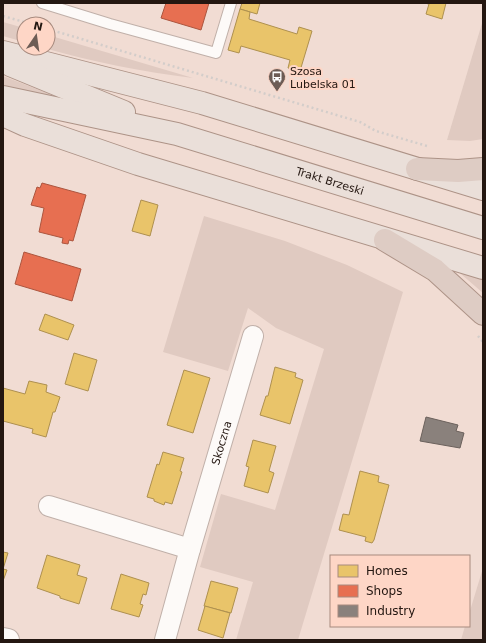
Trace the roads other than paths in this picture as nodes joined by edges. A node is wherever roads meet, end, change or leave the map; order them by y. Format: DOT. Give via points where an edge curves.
graph roads {
  1 [pos="42,3"];
  2 [pos="231,3"];
  3 [pos="3,52"];
  4 [pos="3,62"];
  5 [pos="3,97"];
  6 [pos="3,115"];
  7 [pos="177,134"];
  8 [pos="417,169"];
  9 [pos="483,169"];
  10 [pos="483,189"];
  11 [pos="483,228"];
  12 [pos="385,240"];
  13 [pos="483,268"];
  14 [pos="483,314"];
  15 [pos="253,336"];
  16 [pos="49,506"];
  17 [pos="190,549"];
  18 [pos="3,639"];
  19 [pos="8,640"];
  20 [pos="165,640"];
  1 -- 2 [label="lane" via="216,53"];
  3 -- 8 [label="main road" via="202,103"];
  4 -- 7 [label="main road, Trakt Brzeski"];
  5 -- 7 [label="main road, Trakt Brzeski"];
  6 -- 12 [label="main road" via="138,164"];
  7 -- 11 [label="main road, Trakt Brzeski"];
  8 -- 9 [label="highway"];
  8 -- 10 [label="main road"];
  12 -- 13 [label="main road"];
  12 -- 14 [label="highway" via="435,270"];
  15 -- 17 [label="street, Skoczna"];
  16 -- 17 [label="street"];
  17 -- 20 [label="street, Skoczna"];
  18 -- 19 [label="street"];
}
